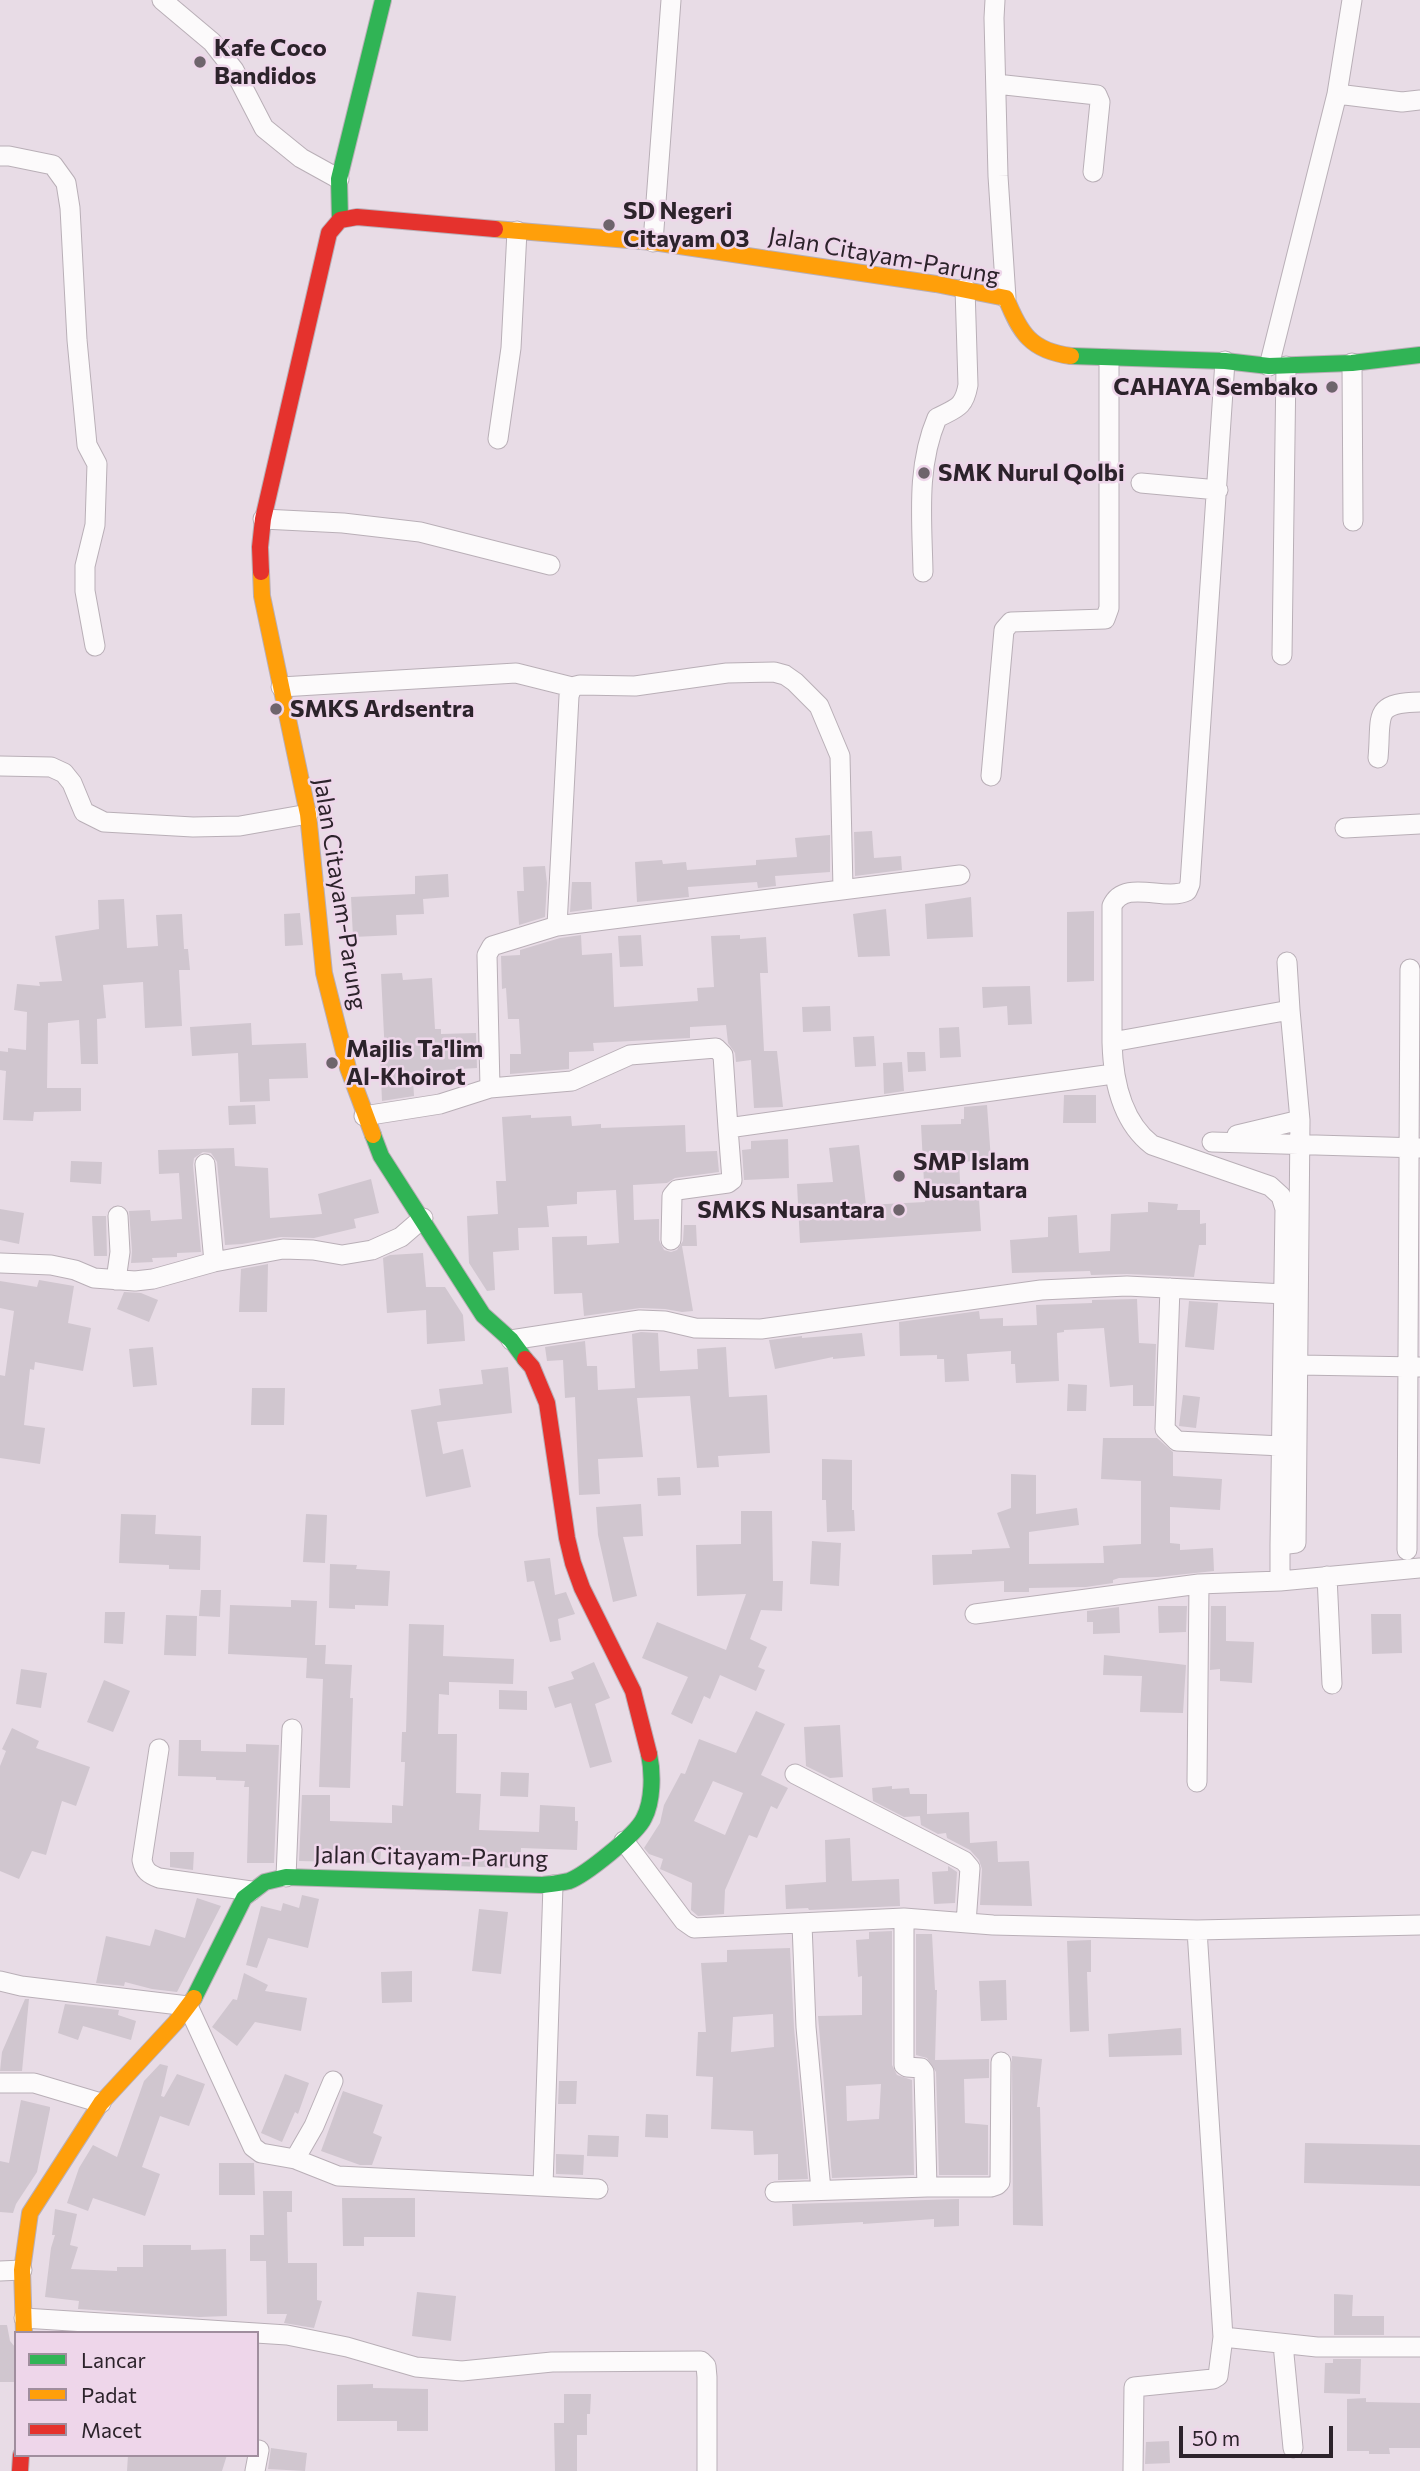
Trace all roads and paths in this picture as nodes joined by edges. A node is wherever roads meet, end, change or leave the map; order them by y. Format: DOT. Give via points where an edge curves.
graph roads {
  1 [pos="162,0"];
  2 [pos="383,0"];
  3 [pos="671,0"];
  4 [pos="995,0"];
  5 [pos="1352,0"];
  6 [pos="996,85"];
  7 [pos="1337,94"];
  8 [pos="1420,100"];
  9 [pos="0,156"];
  10 [pos="1093,172"];
  11 [pos="339,179"];
  12 [pos="340,220"];
  13 [pos="517,231"];
  14 [pos="653,242"];
  15 [pos="965,288"];
  16 [pos="1006,298"];
  17 [pos="1420,355"];
  18 [pos="1109,359"];
  19 [pos="1225,361"];
  20 [pos="1352,363"];
  21 [pos="1277,366"];
  22 [pos="498,439"];
  23 [pos="1141,483"];
  24 [pos="1218,490"];
  25 [pos="263,519"];
  26 [pos="1353,521"];
  27 [pos="550,565"];
  28 [pos="923,572"];
  29 [pos="95,646"];
  30 [pos="1282,655"];
  31 [pos="281,687"];
  32 [pos="572,687"];
  33 [pos="1420,702"];
  34 [pos="1378,758"];
  35 [pos="0,766"];
  36 [pos="991,776"];
  37 [pos="308,814"];
  38 [pos="1420,824"];
  39 [pos="1345,828"];
  40 [pos="960,875"];
  41 [pos="843,889"];
  42 [pos="557,926"];
  43 [pos="1287,962"];
  44 [pos="1410,969"];
  45 [pos="1290,1010"];
  46 [pos="1112,1042"];
  47 [pos="1113,1074"];
  48 [pos="490,1088"];
  49 [pos="364,1116"];
  50 [pos="1300,1120"];
  51 [pos="728,1128"];
  52 [pos="1212,1142"];
  53 [pos="1300,1144"];
  54 [pos="1415,1147"];
  55 [pos="1172,1151"];
  56 [pos="205,1164"];
  57 [pos="118,1216"];
  58 [pos="423,1218"];
  59 [pos="671,1240"];
  60 [pos="0,1262"];
  61 [pos="214,1262"];
  62 [pos="116,1280"];
  63 [pos="1170,1288"];
  64 [pos="1285,1294"];
  65 [pos="511,1340"];
  66 [pos="1299,1365"];
  67 [pos="1414,1367"];
  68 [pos="1282,1446"];
  69 [pos="1280,1545"];
  70 [pos="1406,1550"];
  71 [pos="1420,1567"];
  72 [pos="1327,1576"];
  73 [pos="1280,1581"];
  74 [pos="1199,1584"];
  75 [pos="975,1614"];
  76 [pos="1332,1684"];
  77 [pos="292,1729"];
  78 [pos="159,1749"];
  79 [pos="795,1774"];
  80 [pos="1197,1782"];
  81 [pos="624,1841"];
  82 [pos="286,1877"];
  83 [pos="554,1885"];
  84 [pos="251,1891"];
  85 [pos="904,1918"];
  86 [pos="966,1923"];
  87 [pos="802,1924"];
  88 [pos="1420,1925"];
  89 [pos="1197,1930"];
  90 [pos="0,1981"];
  91 [pos="188,2006"];
  92 [pos="1001,2063"];
  93 [pos="333,2081"];
  94 [pos="0,2083"];
  95 [pos="101,2103"];
  96 [pos="295,2160"];
  97 [pos="543,2186"];
  98 [pos="927,2187"];
  99 [pos="598,2189"];
  100 [pos="821,2190"];
  101 [pos="775,2192"];
  102 [pos="22,2270"];
  103 [pos="0,2271"];
  104 [pos="24,2325"];
  105 [pos="182,2331"];
  106 [pos="259,2334"];
  107 [pos="1223,2337"];
  108 [pos="1283,2344"];
  109 [pos="1420,2347"];
  110 [pos="1293,2448"];
  111 [pos="707,2471"];
  112 [pos="1133,2471"];
  1 -- 11 [label="street" via="212,42 234,70 264,128 301,158"];
  2 -- 11 [label="street"];
  3 -- 14 [label="street"];
  4 -- 6 [label="street"];
  5 -- 7 [label="street"];
  6 -- 10 [label="street" via="1097,95"];
  6 -- 16 [label="street"];
  7 -- 8 [label="street"];
  7 -- 21 [label="street"];
  9 -- 29 [label="street" via="53,165 66,183 87,445 97,464 95,525 85,566"];
  11 -- 12 [label="street"];
  12 -- 13 [label="street, Jalan Citayam-Parung"];
  12 -- 25 [label="street, Jalan Citayam-Parung" via="329,233"];
  13 -- 14 [label="street, Jalan Citayam-Parung"];
  13 -- 22 [label="street" via="511,348"];
  14 -- 15 [label="street, Jalan Citayam-Parung"];
  15 -- 16 [label="street, Jalan Citayam-Parung"];
  15 -- 28 [label="street" via="968,385 961,406 937,418 927,441 921,488"];
  16 -- 18 [label="street, Jalan Citayam-Parung" via="1026,338 1046,351"];
  17 -- 20 [label="street, Jalan Citayam-Parung"];
  18 -- 19 [label="street, Jalan Citayam-Parung"];
  18 -- 36 [label="street" via="1109,608 1105,619 1011,622 1004,630"];
  19 -- 21 [label="street, Jalan Citayam-Parung"];
  19 -- 24 [label="street"];
  20 -- 21 [label="street, Jalan Citayam-Parung"];
  20 -- 26 [label="street"];
  21 -- 30 [label="street"];
  23 -- 24 [label="street"];
  24 -- 46 [label="street" via="1190,884 1181,894 1153,891 1120,894 1115,899"];
  25 -- 27 [label="street" via="420,532"];
  25 -- 31 [label="street, Jalan Citayam-Parung" via="259,569"];
  31 -- 32 [label="street" via="516,673"];
  31 -- 37 [label="street, Jalan Citayam-Parung"];
  32 -- 41 [label="street" via="635,686 727,673 774,673 795,682 819,706 841,756"];
  32 -- 42 [label="street"];
  33 -- 34 [label="street" via="1386,707"];
  35 -- 37 [label="street" via="51,767 64,773 84,812 104,822 240,826"];
  37 -- 49 [label="street, Jalan Citayam-Parung" via="324,973"];
  38 -- 39 [label="street"];
  40 -- 41 [label="street"];
  41 -- 42 [label="street"];
  42 -- 48 [label="street" via="488,951"];
  43 -- 45 [label="street"];
  44 -- 54 [label="street"];
  45 -- 46 [label="street"];
  45 -- 50 [label="street"];
  46 -- 47 [label="street"];
  47 -- 51 [label="street"];
  47 -- 55 [label="street" via="1139,1135"];
  48 -- 49 [label="street" via="440,1104"];
  48 -- 51 [label="street" via="572,1081 630,1055 716,1048 723,1055"];
  49 -- 58 [label="street, Jalan Citayam-Parung" via="381,1156"];
  50 -- 52 [label="street"];
  50 -- 53 [label="street"];
  51 -- 59 [label="street" via="730,1182 677,1190 670,1202"];
  52 -- 53 [label="street"];
  52 -- 55 [label="street"];
  53 -- 54 [label="street"];
  53 -- 66 [label="street"];
  54 -- 67 [label="street"];
  55 -- 64 [label="street" via="1256,1180 1281,1196"];
  56 -- 61 [label="street"];
  57 -- 62 [label="street"];
  58 -- 61 [label="street" via="401,1237 359,1253 283,1250"];
  58 -- 65 [label="street, Jalan Citayam-Parung" via="483,1315"];
  60 -- 62 [label="street" via="51,1265"];
  61 -- 62 [label="street" via="153,1279"];
  63 -- 64 [label="street"];
  63 -- 65 [label="street" via="1041,1290 761,1329 703,1329 640,1320"];
  63 -- 68 [label="street" via="1165,1429 1177,1441"];
  64 -- 68 [label="street"];
  65 -- 81 [label="street, Jalan Citayam-Parung" via="533,1367 547,1403 573,1563 634,1691 650,1758 651,1788 643,1819"];
  66 -- 67 [label="street"];
  66 -- 69 [label="street" via="1296,1543"];
  67 -- 70 [label="street"];
  68 -- 69 [label="street"];
  69 -- 73 [label="street"];
  71 -- 72 [label="street"];
  72 -- 73 [label="street"];
  72 -- 76 [label="street"];
  73 -- 74 [label="street"];
  74 -- 75 [label="street"];
  74 -- 80 [label="street"];
  77 -- 82 [label="street"];
  78 -- 84 [label="street" via="143,1868 159,1878"];
  79 -- 86 [label="street" via="964,1861 970,1868"];
  81 -- 83 [label="street, Jalan Citayam-Parung" via="581,1875"];
  81 -- 87 [label="street" via="684,1921 694,1927"];
  82 -- 83 [label="street, Jalan Citayam-Parung"];
  82 -- 84 [label="street, Jalan Citayam-Parung"];
  83 -- 97 [label="street"];
  84 -- 91 [label="street" via="238,1906"];
  85 -- 86 [label="street"];
  85 -- 87 [label="street"];
  85 -- 98 [label="street" via="904,2065 924,2072"];
  86 -- 89 [label="street"];
  87 -- 100 [label="street"];
  88 -- 89 [label="street"];
  89 -- 107 [label="street"];
  90 -- 91 [label="street"];
  91 -- 95 [label="street"];
  91 -- 96 [label="street" via="253,2147"];
  92 -- 98 [label="street" via="1000,2182 991,2187"];
  93 -- 96 [label="street"];
  94 -- 95 [label="street" via="34,2083"];
  95 -- 102 [label="street" via="30,2213"];
  96 -- 97 [label="street" via="338,2176"];
  97 -- 99 [label="street"];
  98 -- 100 [label="street"];
  100 -- 101 [label="street"];
  102 -- 103 [label="street"];
  102 -- 104 [label="street"];
  104 -- 105 [label="street"];
  106 -- 111 [label="street" via="347,2347 416,2367 462,2371 552,2362 701,2361 707,2377"];
  107 -- 108 [label="street"];
  107 -- 112 [label="street" via="1219,2374 1213,2379 1134,2386"];
  108 -- 109 [label="street"];
  108 -- 110 [label="street"];
}
